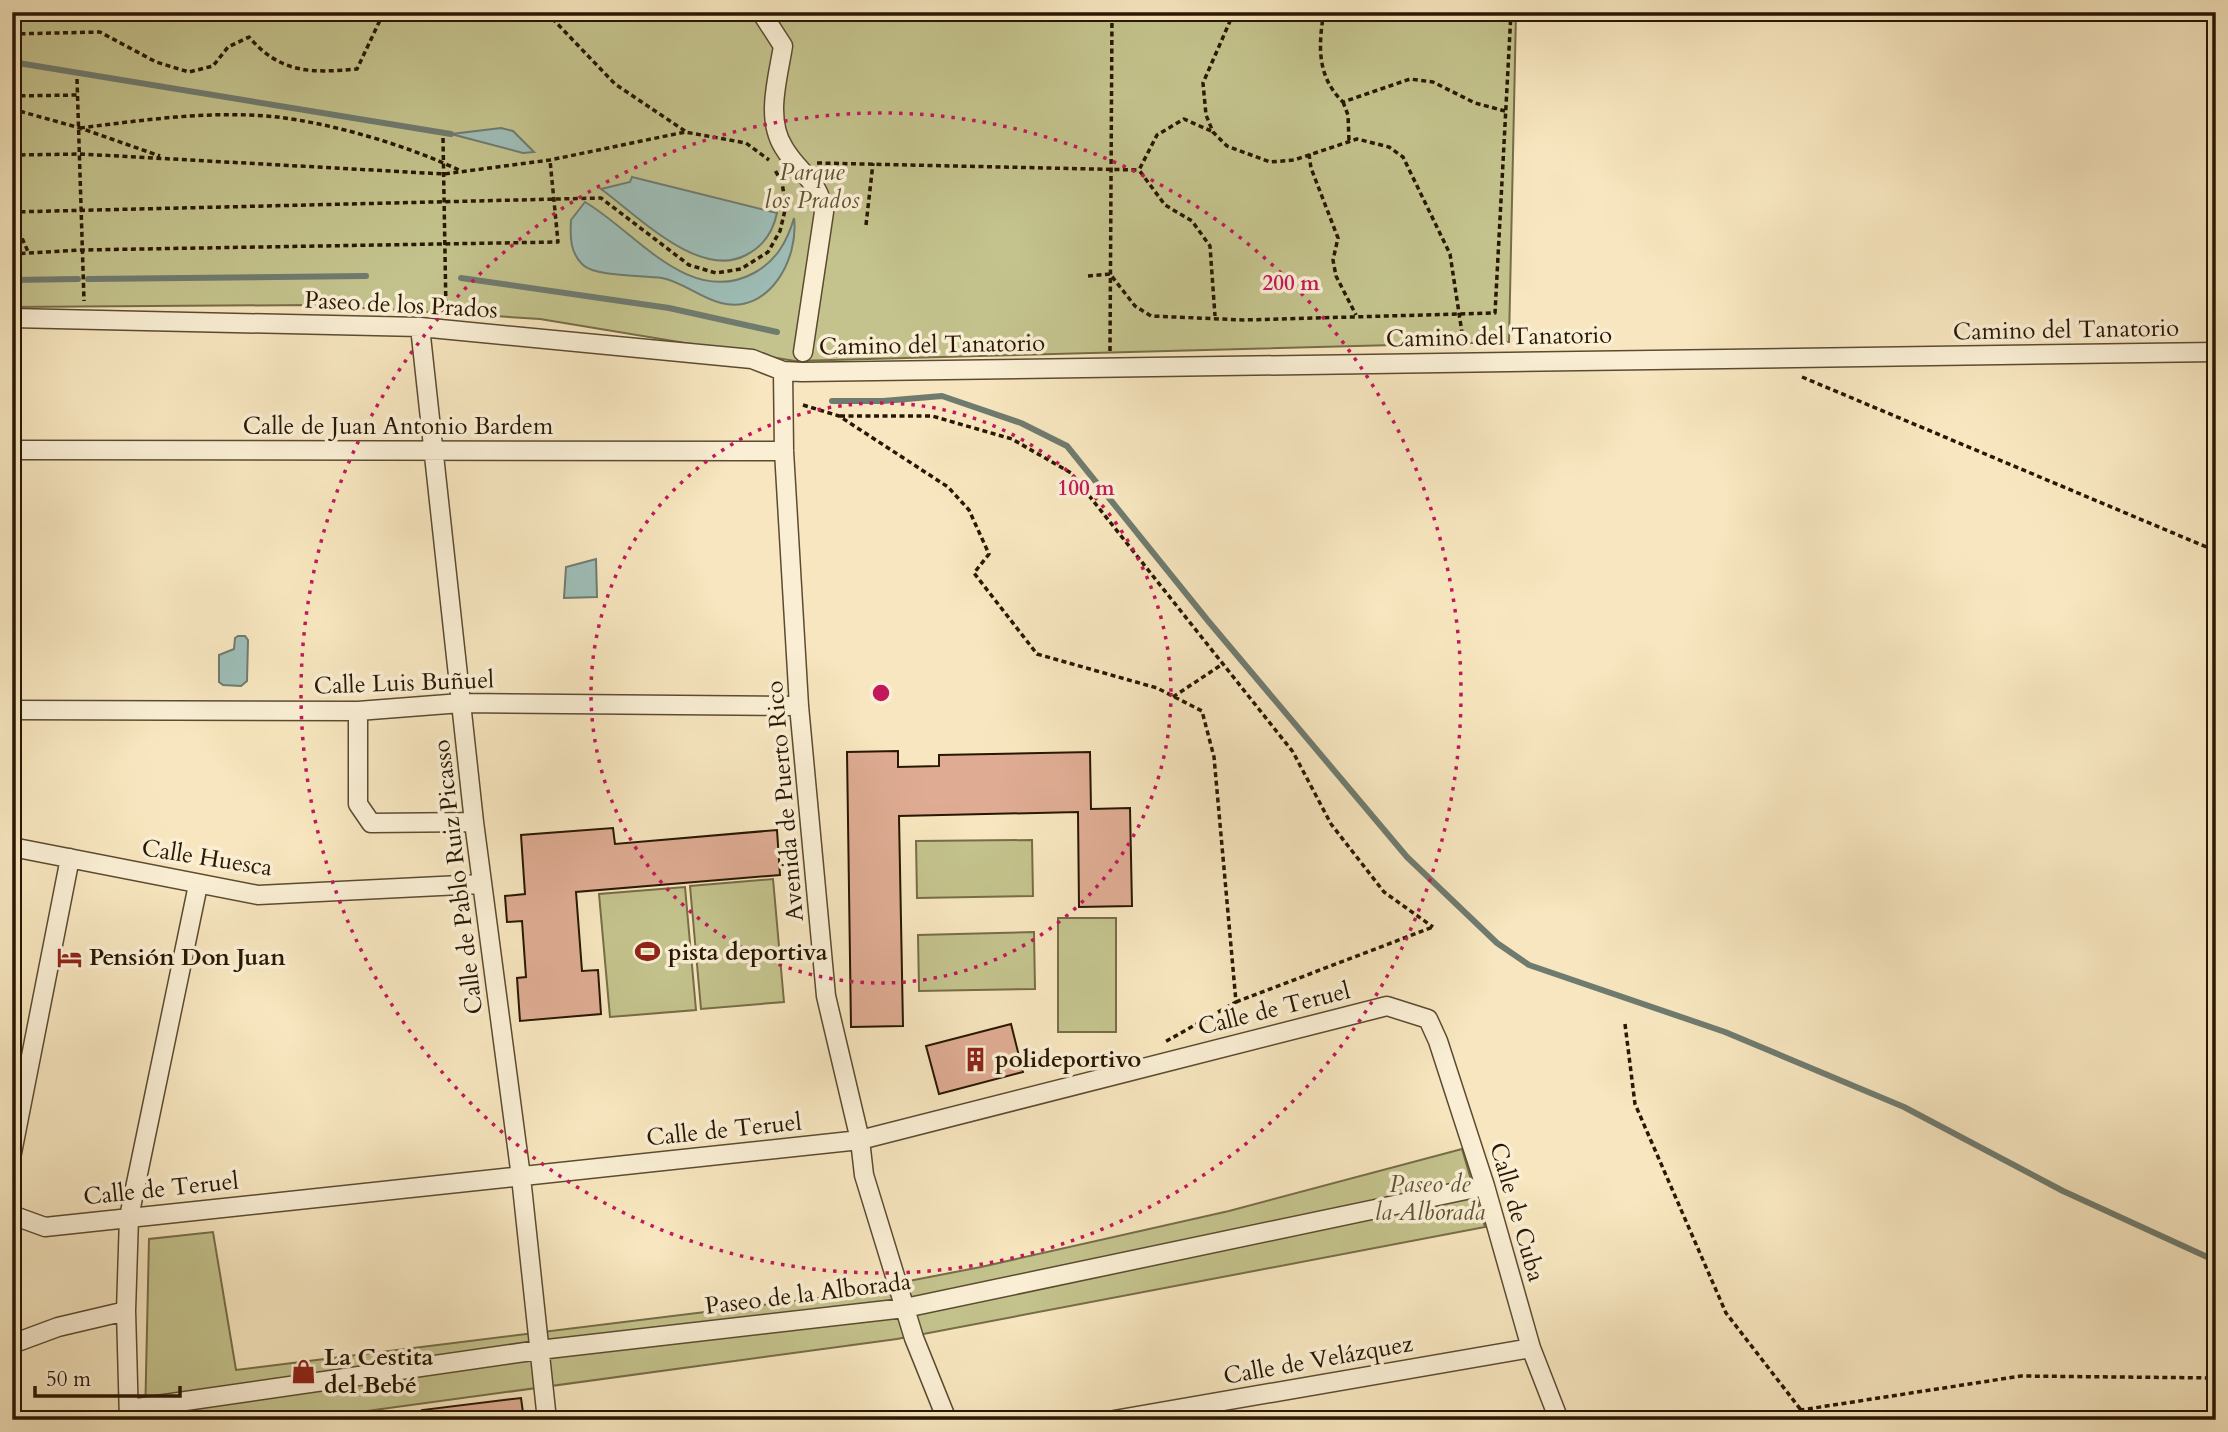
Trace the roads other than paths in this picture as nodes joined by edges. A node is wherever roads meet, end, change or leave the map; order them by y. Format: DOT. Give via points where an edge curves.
graph roads {
  1 [pos="761,12"];
  2 [pos="12,318"];
  3 [pos="420,327"];
  4 [pos="803,352"];
  5 [pos="2216,352"];
  6 [pos="783,371"];
  7 [pos="12,450"];
  8 [pos="433,451"];
  9 [pos="784,451"];
  10 [pos="461,703"];
  11 [pos="799,706"];
  12 [pos="12,710"];
  13 [pos="358,711"];
  14 [pos="474,822"];
  15 [pos="12,847"];
  16 [pos="70,858"];
  17 [pos="481,884"];
  18 [pos="198,886"];
  19 [pos="1428,1019"];
  20 [pos="860,1140"];
  21 [pos="12,1153"];
  22 [pos="521,1177"];
  23 [pos="1485,1186"];
  24 [pos="12,1215"];
  25 [pos="129,1217"];
  26 [pos="905,1308"];
  27 [pos="126,1311"];
  28 [pos="12,1344"];
  29 [pos="1531,1348"];
  30 [pos="539,1350"];
  31 [pos="130,1415"];
  32 [pos="547,1420"];
  33 [pos="947,1420"];
  34 [pos="1114,1420"];
  35 [pos="1559,1420"];
  1 -- 4 [label="street" via="783,46 773,117 783,147 820,191 824,212"];
  2 -- 3 [label="street, Paseo de los Prados"];
  3 -- 6 [label="street, Paseo de los Prados" via="752,359"];
  3 -- 8 [label="street, Calle de Pablo Ruiz Picasso"];
  5 -- 6 [label="street, Camino del Tanatorio"];
  6 -- 9 [label="street, Avenida de Puerto Rico"];
  7 -- 8 [label="street, Calle de Juan Antonio Bardem"];
  8 -- 9 [label="street, Calle de Juan Antonio Bardem"];
  8 -- 10 [label="street, Calle de Pablo Ruiz Picasso"];
  9 -- 11 [label="street, Avenida de Puerto Rico"];
  10 -- 11 [label="street, Calle Luis Buñuel"];
  10 -- 13 [label="street, Calle Luis Buñuel"];
  10 -- 14 [label="street, Calle de Pablo Ruiz Picasso"];
  11 -- 20 [label="street, Avenida de Puerto Rico" via="826,996"];
  12 -- 13 [label="street, Calle Luis Buñuel"];
  13 -- 14 [label="street" via="358,804 371,823"];
  14 -- 17 [label="street, Calle de Pablo Ruiz Picasso"];
  15 -- 16 [label="street, Calle Huesca"];
  16 -- 18 [label="street, Calle Huesca"];
  16 -- 21 [label="street"];
  17 -- 18 [label="street, Calle Huesca" via="258,895"];
  17 -- 22 [label="street, Calle de Pablo Ruiz Picasso"];
  18 -- 25 [label="street"];
  19 -- 20 [label="street, Calle de Teruel" via="1387,1006"];
  19 -- 23 [label="street, Calle de Cuba"];
  20 -- 22 [label="street, Calle de Teruel"];
  20 -- 26 [label="street, Avenida de Puerto Rico" via="864,1175"];
  22 -- 25 [label="street, Calle de Teruel"];
  22 -- 30 [label="street, Calle de Pablo Ruiz Picasso"];
  23 -- 26 [label="street, Paseo de la Alborada"];
  23 -- 29 [label="street, Calle de Cuba"];
  24 -- 25 [label="street, Calle de Teruel" via="45,1227"];
  25 -- 27 [label="street"];
  26 -- 30 [label="street, Paseo de la Alborada"];
  26 -- 33 [label="street, Avenida de Puerto Rico"];
  27 -- 28 [label="street" via="58,1327"];
  27 -- 31 [label="street"];
  29 -- 34 [label="street, Calle de Velázquez"];
  29 -- 35 [label="street, Calle de Cuba"];
  30 -- 31 [label="street, Paseo de la Alborada"];
  30 -- 32 [label="street, Calle de Pablo Ruiz Picasso"];
}
